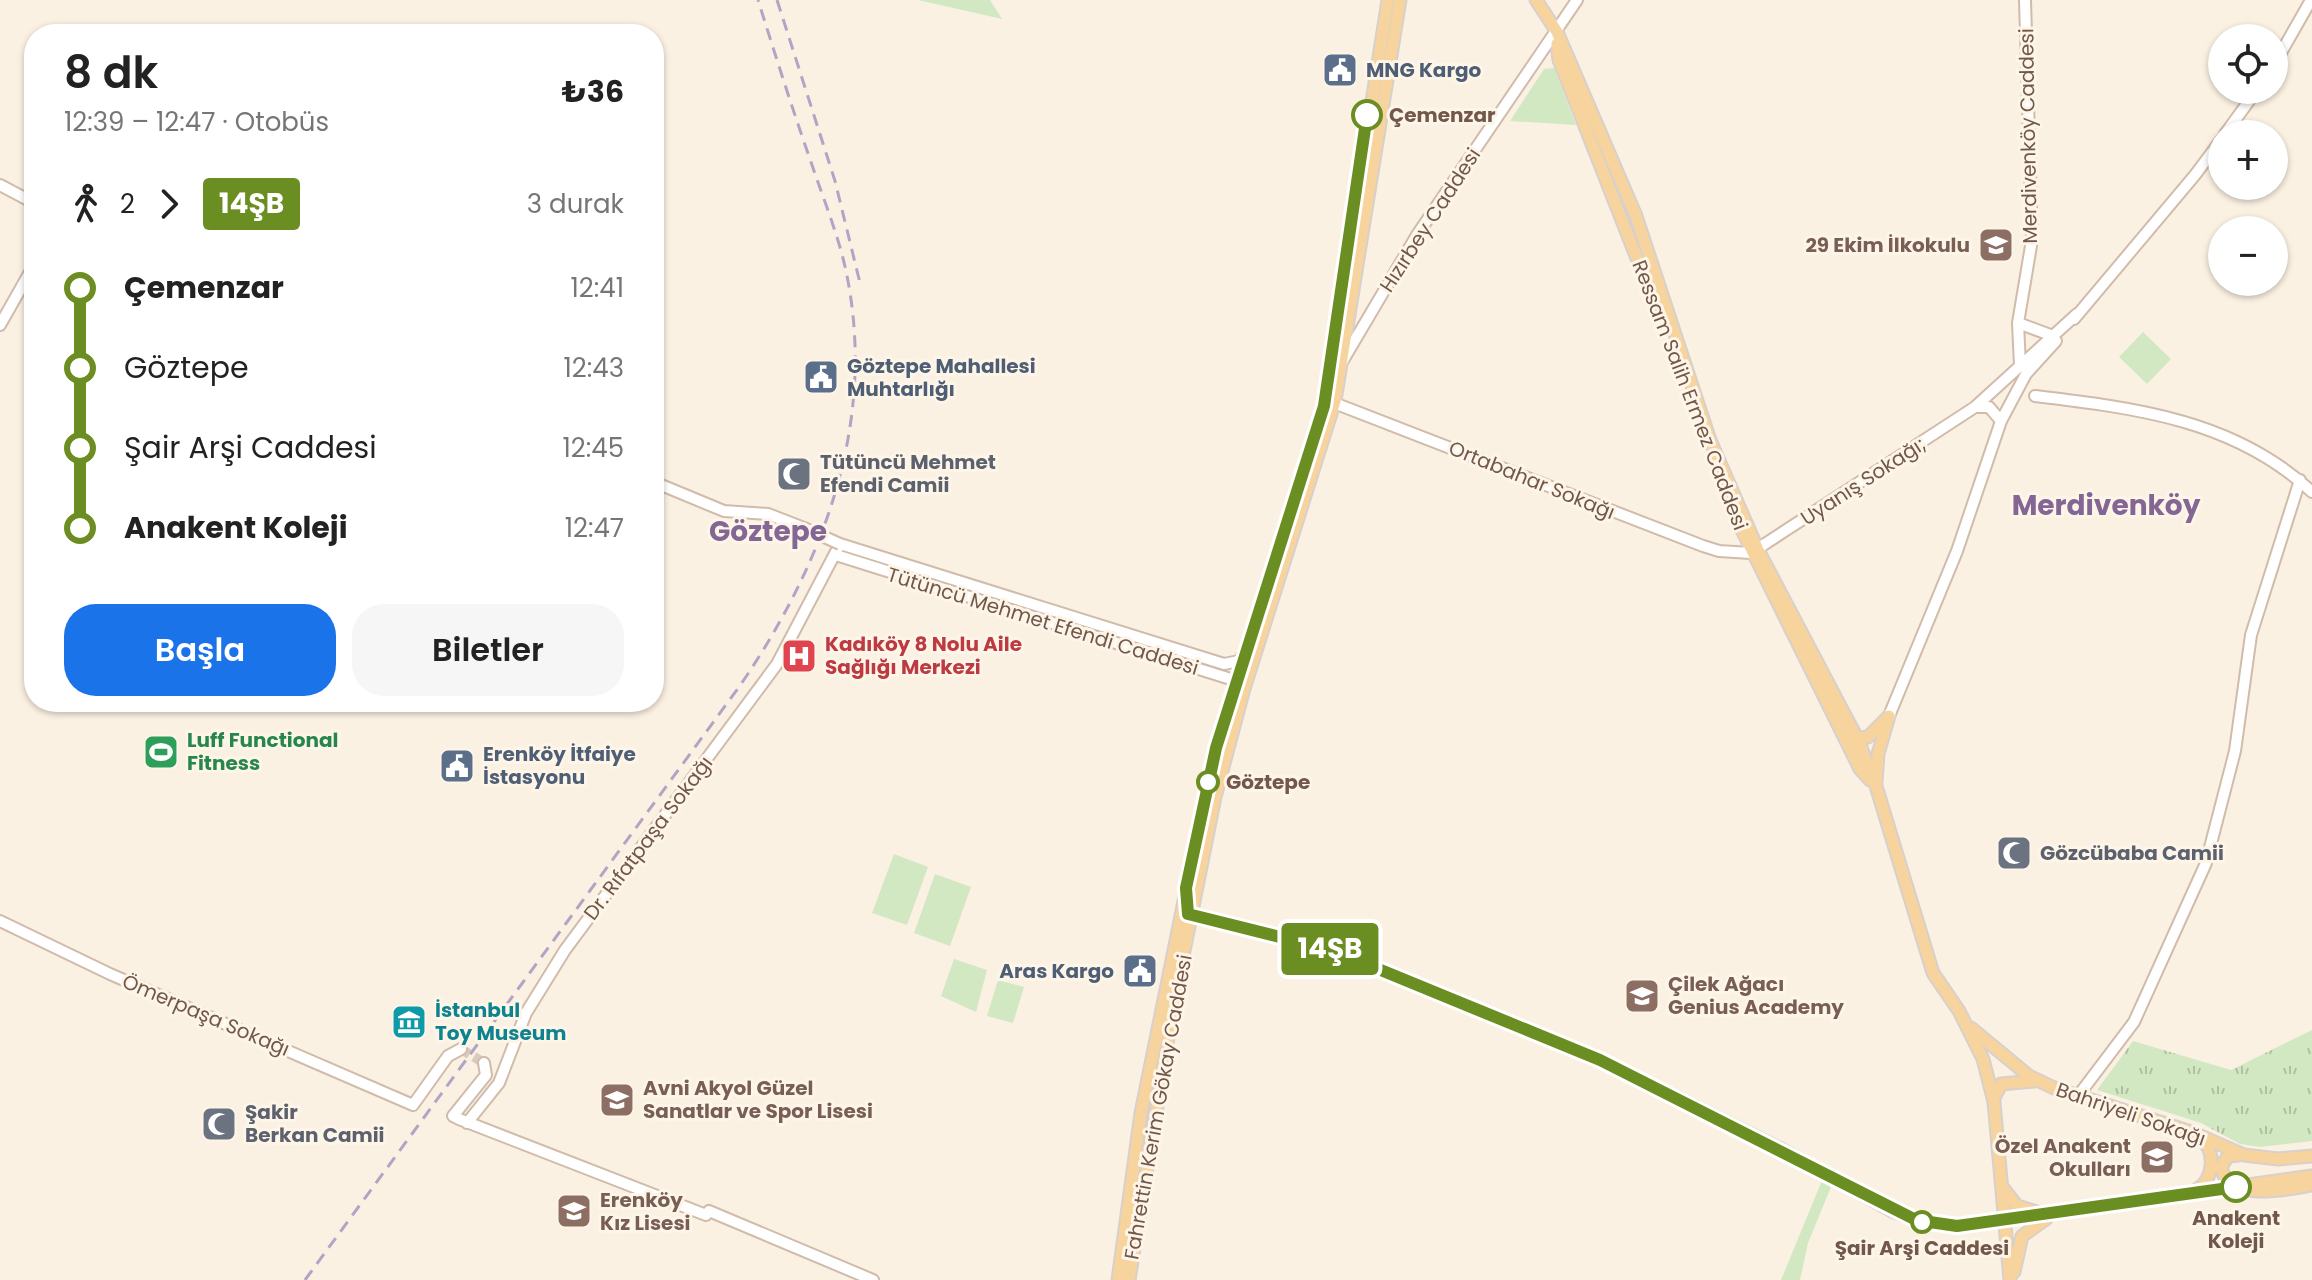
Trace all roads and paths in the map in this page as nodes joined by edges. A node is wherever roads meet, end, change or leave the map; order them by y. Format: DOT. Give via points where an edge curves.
graph roads {
  1 [pos="1388,0"];
  2 [pos="1400,0"];
  3 [pos="1536,0"];
  4 [pos="1577,0"];
  5 [pos="2025,0"];
  6 [pos="2311,0"];
  7 [pos="1557,32"];
  8 [pos="2288,40"];
  9 [pos="2208,158"];
  10 [pos="0,185"];
  11 [pos="24,198"];
  12 [pos="24,283"];
  13 [pos="2077,314"];
  14 [pos="2018,323"];
  15 [pos="0,325"];
  16 [pos="2053,336"];
  17 [pos="1341,363"];
  18 [pos="2023,370"];
  19 [pos="2035,396"];
  20 [pos="1335,401"];
  21 [pos="1975,407"];
  22 [pos="1322,413"];
  23 [pos="2001,421"];
  24 [pos="2300,480"];
  25 [pos="664,486"];
  26 [pos="2312,492"];
  27 [pos="838,550"];
  28 [pos="1754,552"];
  29 [pos="1246,651"];
  30 [pos="1248,674"];
  31 [pos="1237,681"];
  32 [pos="1889,716"];
  33 [pos="1843,737"];
  34 [pos="1858,740"];
  35 [pos="1876,786"];
  36 [pos="1186,888"];
  37 [pos="1193,916"];
  38 [pos="0,921"];
  39 [pos="1967,1025"];
  40 [pos="461,1049"];
  41 [pos="484,1063"];
  42 [pos="2042,1082"];
  43 [pos="2078,1096"];
  44 [pos="1994,1102"];
  45 [pos="467,1123"];
  46 [pos="2194,1133"];
  47 [pos="2244,1155"];
  48 [pos="2312,1156"];
  49 [pos="1999,1168"];
  50 [pos="2312,1176"];
  51 [pos="2312,1185"];
  52 [pos="2237,1187"];
  53 [pos="2192,1193"];
  54 [pos="2058,1214"];
  55 [pos="2004,1220"];
  56 [pos="873,1280"];
  57 [pos="1118,1280"];
  58 [pos="1129,1280"];
  59 [pos="2011,1280"];
  1 -- 22 [label="main road, Fahrettin Kerim Gökay Caddesi"];
  2 -- 17 [label="main road, Fahrettin Kerim Gökay Caddesi"];
  3 -- 7 [label="main road, Ressam Salih Ermez Caddesi"];
  4 -- 7 [label="street, Hızırbey Caddesi"];
  5 -- 14 [label="street, Merdivenköy Caddesi" via="2032,240"];
  6 -- 8 [label="street"];
  7 -- 17 [label="street, Hızırbey Caddesi" via="1417,235"];
  7 -- 28 [label="main road, Ressam Salih Ermez Caddesi" via="1559,60 1666,323 1704,443"];
  9 -- 13 [label="street"];
  10 -- 11 [label="street"];
  12 -- 15 [label="street"];
  13 -- 16 [label="street"];
  13 -- 18 [label="street"];
  14 -- 16 [label="street"];
  14 -- 18 [label="street, Merdivenköy Caddesi"];
  16 -- 18 [label="street"];
  17 -- 20 [label="main road, Fahrettin Kerim Gökay Caddesi"];
  18 -- 21 [label="street, Uyanış Sokağı;"];
  18 -- 23 [label="street"];
  19 -- 24 [label="street" via="2182,418 2259,452"];
  20 -- 22 [label="street" via="1328,402"];
  20 -- 28 [label="street, Ortabahar Sokağı" via="1688,541 1719,551"];
  20 -- 30 [label="main road, Fahrettin Kerim Gökay Caddesi"];
  21 -- 23 [label="street" via="1989,407"];
  21 -- 28 [label="street, Uyanış Sokağı;"];
  22 -- 29 [label="main road, Fahrettin Kerim Gökay Caddesi"];
  23 -- 32 [label="street" via="1957,551"];
  24 -- 26 [label="street"];
  24 -- 43 [label="street" via="2251,635 2235,751 2206,863 2134,1022"];
  25 -- 27 [label="street, bridge" via="724,511 768,514 804,528"];
  27 -- 29 [label="street, Tütüncü Mehmet Efendi Caddesi" via="1224,664 1239,661"];
  27 -- 31 [label="street, Tütüncü Mehmet Efendi Caddesi"];
  27 -- 45 [label="street, Dr. Rıfatpaşa Sokağı" via="772,671 561,956 523,1018 499,1083"];
  28 -- 33 [label="main road, Ressam Salih Ermez Caddesi"];
  28 -- 34 [label="main road, Ressam Salih Ermez Caddesi"];
  29 -- 31 [label="main road, Fahrettin Kerim Gökay Caddesi"];
  30 -- 31 [label="street"];
  30 -- 37 [label="main road, Fahrettin Kerim Gökay Caddesi" via="1215,797"];
  31 -- 36 [label="main road, Fahrettin Kerim Gökay Caddesi" via="1212,765"];
  32 -- 34 [label="main road"];
  32 -- 35 [label="main road"];
  33 -- 34 [label="main road"];
  33 -- 35 [label="main road, Ressam Salih Ermez Caddesi"];
  34 -- 35 [label="main road, Ressam Salih Ermez Caddesi"];
  35 -- 39 [label="main road, Ressam Salih Ermez Caddesi" via="1933,973"];
  36 -- 37 [label="main road" via="1186,911"];
  36 -- 57 [label="main road, Fahrettin Kerim Gökay Caddesi" via="1141,1113"];
  37 -- 55 [label="main road" via="1332,950 1600,1060 1904,1216 1940,1225"];
  37 -- 58 [label="main road, Fahrettin Kerim Gökay Caddesi"];
  38 -- 40 [label="street, Ömerpaşa Sokağı" via="413,1105 448,1056"];
  39 -- 42 [label="main road, Bahriyeli Sokağı"];
  39 -- 44 [label="main road"];
  41 -- 45 [label="street" via="485,1077 453,1116"];
  42 -- 43 [label="main road, Bahriyeli Sokağı"];
  42 -- 44 [label="main road" via="2001,1084"];
  43 -- 46 [label="main road, Bahriyeli Sokağı"];
  44 -- 49 [label="main road"];
  45 -- 56 [label="street" via="634,1189 706,1215 709,1211"];
  46 -- 47 [label="main road, Bahriyeli Sokağı"];
  46 -- 53 [label="main road" via="2211,1153 2211,1166 2208,1179"];
  47 -- 48 [label="main road, Bahriyeli Sokağı"];
  47 -- 52 [label="main road" via="2228,1156 2221,1167"];
  49 -- 54 [label="main road" via="2004,1191 2015,1204"];
  49 -- 55 [label="main road"];
  50 -- 52 [label="main road"];
  51 -- 52 [label="main road" via="2271,1191"];
  52 -- 53 [label="main road"];
  53 -- 54 [label="main road"];
  54 -- 55 [label="main road"];
  54 -- 59 [label="main road" via="2024,1234"];
  55 -- 59 [label="main road"];
}
